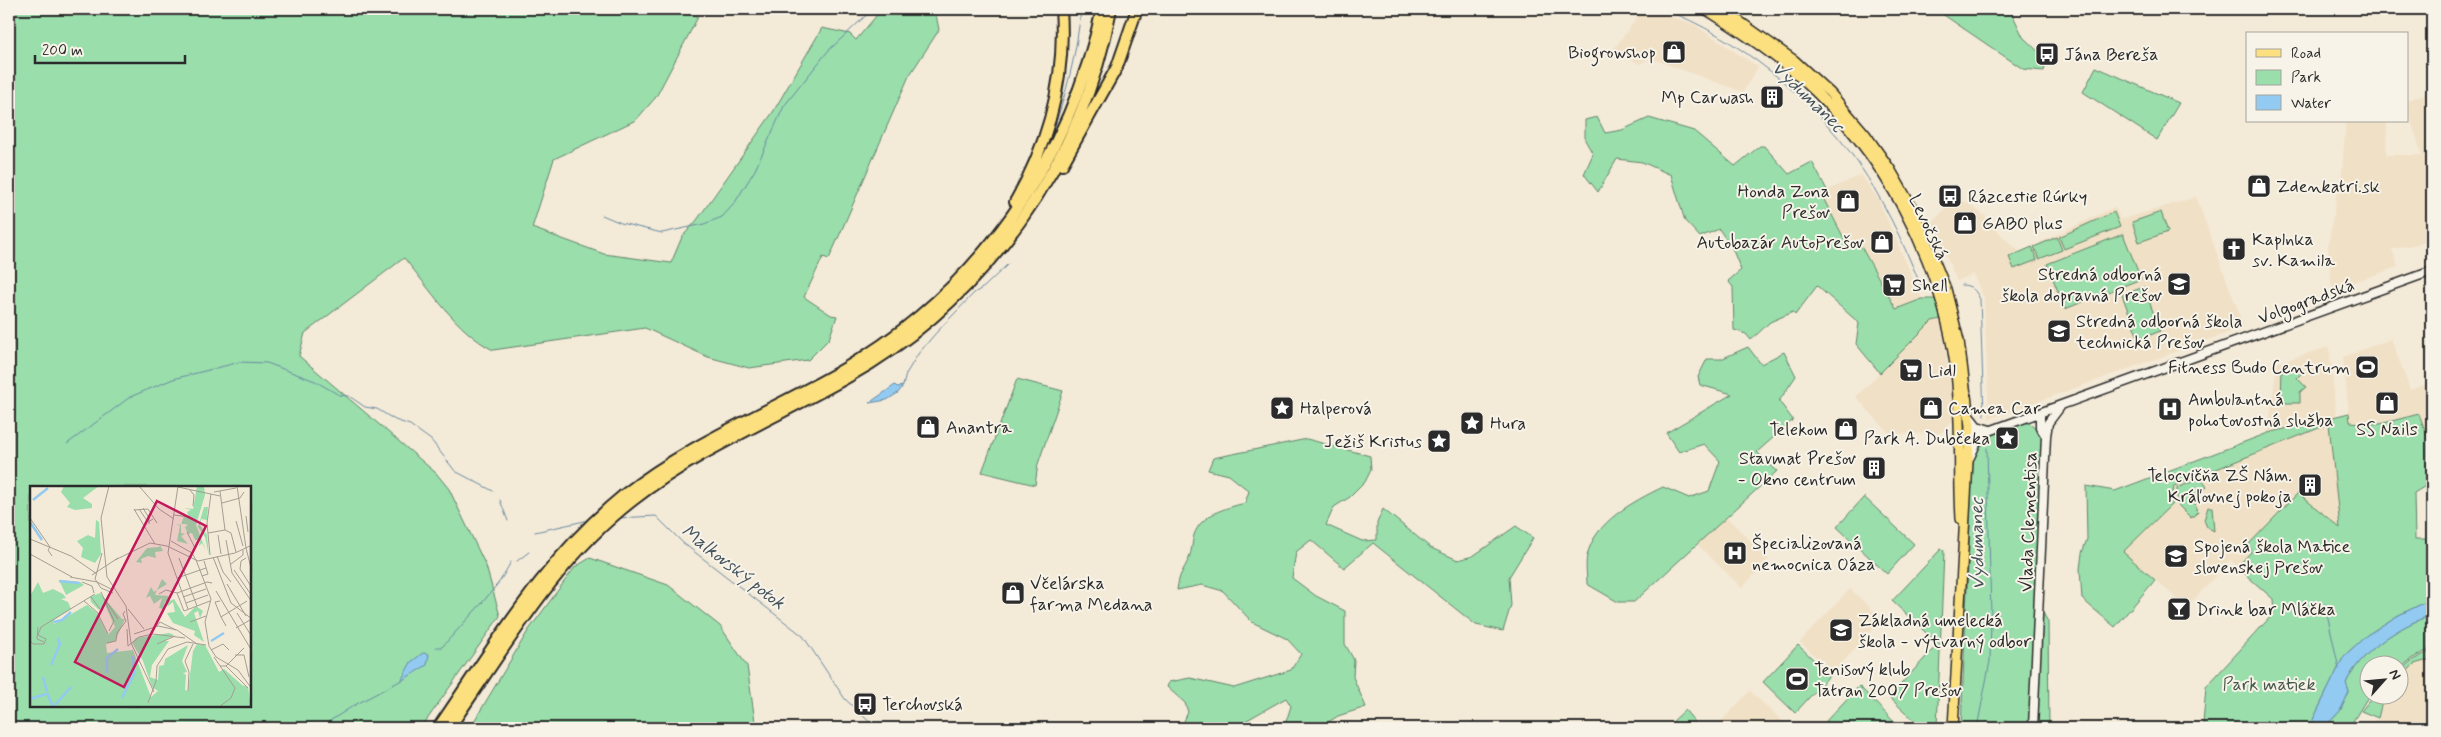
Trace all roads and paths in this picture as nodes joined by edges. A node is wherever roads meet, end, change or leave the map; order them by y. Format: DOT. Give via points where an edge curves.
graph roads {
  1 [pos="1061,9"];
  2 [pos="1102,9"];
  3 [pos="1111,9"];
  4 [pos="1138,9"];
  5 [pos="1705,9"];
  6 [pos="1722,9"];
  7 [pos="1034,201"];
  8 [pos="993,242"];
  9 [pos="2432,271"];
  10 [pos="2066,404"];
  11 [pos="1969,413"];
  12 [pos="2040,413"];
  13 [pos="2022,420"];
  14 [pos="2048,423"];
  15 [pos="2040,427"];
  16 [pos="1992,430"];
  17 [pos="1969,434"];
  18 [pos="2046,436"];
  19 [pos="1969,464"];
  20 [pos="1962,539"];
  21 [pos="438,728"];
  22 [pos="449,728"];
  23 [pos="1953,728"];
  24 [pos="2033,728"];
  1 -- 8 [label="highway" via="1060,68 1050,120 1029,176"];
  2 -- 8 [label="highway" via="1081,86 1056,143 1030,190"];
  3 -- 7 [label="highway" via="1087,97 1064,149"];
  4 -- 7 [label="highway" via="1104,93 1051,183"];
  5 -- 20 [label="main road, Levočská" via="1780,60 1835,111 1882,172 1911,224 1936,284 1953,352 1960,423"];
  6 -- 11 [label="main road, Levočská" via="1779,48 1826,90 1866,135 1894,175 1924,230 1946,288 1957,328"];
  7 -- 22 [label="highway" via="974,277 906,338 851,376 700,456 631,502 576,553 526,612"];
  8 -- 21 [label="highway" via="941,298 878,348 688,451 624,496 564,552 514,614"];
  9 -- 10 [label="street, Volgogradská"];
  10 -- 12 [label="street, Volgogradská"];
  10 -- 14 [label="street"];
  11 -- 16 [label="street" via="1977,426"];
  11 -- 17 [label="main road, Levočská"];
  12 -- 13 [label="street, Volgogradská"];
  12 -- 14 [label="street"];
  12 -- 15 [label="street, Vlada Clementisa"];
  13 -- 15 [label="street, Vlada Clementisa"];
  13 -- 16 [label="street, Volgogradská"];
  14 -- 18 [label="street, Vlada Clementisa"];
  15 -- 18 [label="street, Vlada Clementisa"];
  16 -- 17 [label="street, Volgogradská"];
  16 -- 19 [label="street, Volgogradská" via="1977,442"];
  17 -- 19 [label="main road, Levočská"];
  18 -- 24 [label="street, Vlada Clementisa"];
  19 -- 20 [label="main road, Levočská"];
  20 -- 23 [label="main road, Levočská"];
}
